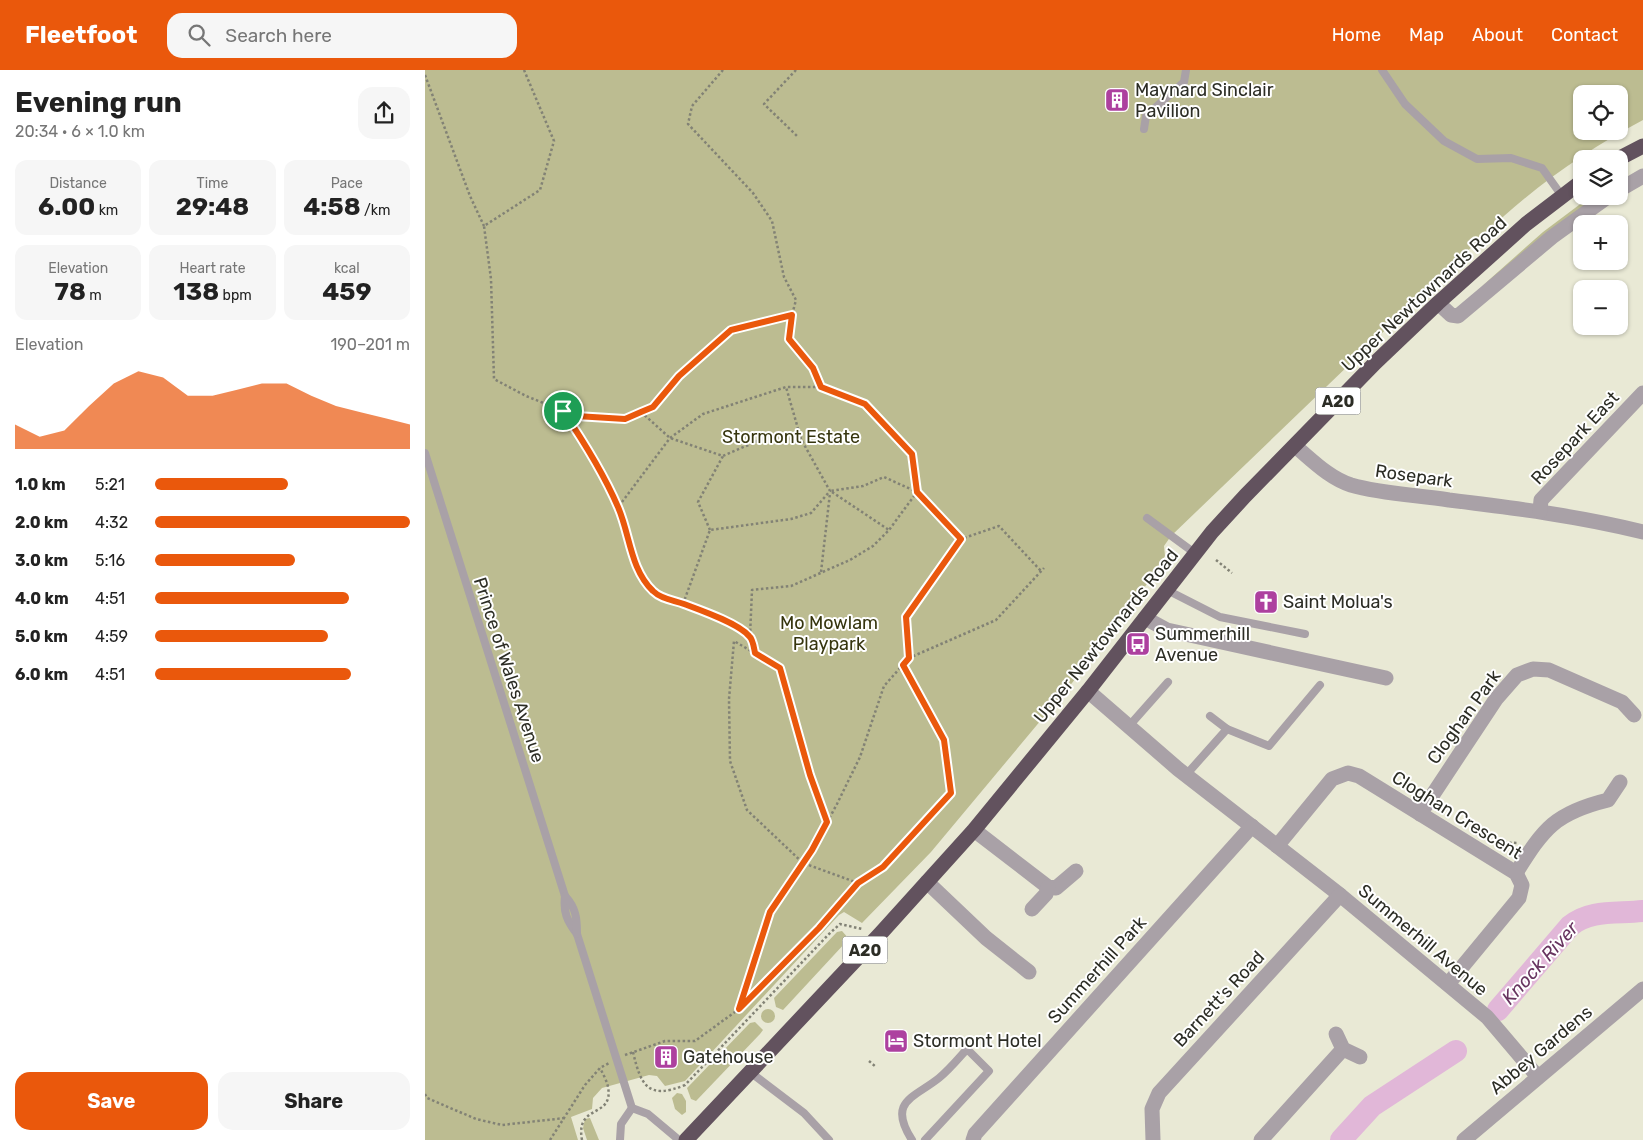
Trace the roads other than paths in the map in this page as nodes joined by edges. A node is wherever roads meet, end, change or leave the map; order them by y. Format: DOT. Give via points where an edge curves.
graph roads {
  1 [pos="1186,70"];
  2 [pos="1381,70"];
  3 [pos="1144,129"];
  4 [pos="1643,146"];
  5 [pos="1628,154"];
  6 [pos="1643,176"];
  7 [pos="1628,185"];
  8 [pos="1573,188"];
  9 [pos="1562,196"];
  10 [pos="1596,205"];
  11 [pos="1438,303"];
  12 [pos="1643,393"];
  13 [pos="1295,446"];
  14 [pos="425,453"];
  15 [pos="1540,512"];
  16 [pos="1147,518"];
  17 [pos="1643,532"];
  18 [pos="1196,554"];
  19 [pos="1167,590"];
  20 [pos="1145,618"];
  21 [pos="1305,634"];
  22 [pos="1386,678"];
  23 [pos="1168,682"];
  24 [pos="1320,685"];
  25 [pos="1088,691"];
  26 [pos="1634,715"];
  27 [pos="1211,716"];
  28 [pos="1129,726"];
  29 [pos="1227,729"];
  30 [pos="1186,775"];
  31 [pos="1620,782"];
  32 [pos="1420,814"];
  33 [pos="1251,826"];
  34 [pos="974,830"];
  35 [pos="1277,846"];
  36 [pos="1077,871"];
  37 [pos="1516,873"];
  38 [pos="927,882"];
  39 [pos="1048,887"];
  40 [pos="1340,895"];
  41 [pos="1032,909"];
  42 [pos="1029,972"];
  43 [pos="1448,984"];
  44 [pos="1643,989"];
  45 [pos="1336,1034"];
  46 [pos="1343,1049"];
  47 [pos="1360,1057"];
  48 [pos="750,1072"];
  49 [pos="1538,1077"];
  50 [pos="633,1108"];
  51 [pos="620,1140"];
  52 [pos="679,1140"];
  53 [pos="686,1140"];
  54 [pos="829,1140"];
  55 [pos="912,1140"];
  56 [pos="925,1140"];
  57 [pos="973,1140"];
  58 [pos="1153,1140"];
  59 [pos="1261,1140"];
  60 [pos="1464,1140"];
  1 -- 3 [label="lane" via="1185,82 1146,116"];
  2 -- 9 [label="lane" via="1405,104 1444,141 1477,159 1511,158 1542,168"];
  4 -- 5 [label="highway"];
  6 -- 7 [label="street"];
  8 -- 9 [label="highway, Upper Newtownards Road / A20"];
  9 -- 11 [label="highway, Upper Newtownards Road / A20"];
  10 -- 11 [label="street" via="1552,237 1458,316 1451,315"];
  11 -- 13 [label="highway, Upper Newtownards Road / A20"];
  12 -- 15 [label="street, Rosepark East" via="1541,500"];
  13 -- 15 [label="street, Rosepark" via="1328,473 1350,484"];
  13 -- 18 [label="highway, Upper Newtownards Road / A20" via="1226,516"];
  14 -- 50 [label="lane, Prince of Wales Avenue" via="565,896 575,911 577,934"];
  15 -- 17 [label="street, Rosepark"];
  16 -- 18 [label="lane"];
  18 -- 19 [label="highway, Upper Newtownards Road / A20"];
  19 -- 20 [label="highway, Upper Newtownards Road / A20"];
  19 -- 21 [label="lane" via="1220,616"];
  20 -- 22 [label="street" via="1167,630"];
  20 -- 25 [label="highway, Upper Newtownards Road / A20"];
  23 -- 28 [label="lane"];
  24 -- 29 [label="lane" via="1269,746"];
  25 -- 28 [label="street, Summerhill Avenue"];
  25 -- 34 [label="highway, Upper Newtownards Road / A20"];
  26 -- 32 [label="street, Cloghan Park" via="1622,702 1549,670 1533,669 1517,675 1496,699"];
  27 -- 29 [label="lane"];
  28 -- 30 [label="street, Summerhill Avenue"];
  29 -- 30 [label="lane"];
  30 -- 33 [label="street, Summerhill Avenue"];
  31 -- 37 [label="street" via="1609,800 1565,814 1540,835"];
  32 -- 35 [label="street, Cloghan Crescent" via="1359,776 1348,773 1332,780"];
  32 -- 37 [label="street, Cloghan Crescent"];
  33 -- 35 [label="street, Summerhill Avenue"];
  33 -- 57 [label="street, Summerhill Park"];
  34 -- 38 [label="highway, Upper Newtownards Road / A20"];
  34 -- 39 [label="street"];
  35 -- 40 [label="street, Summerhill Avenue"];
  36 -- 39 [label="street" via="1057,888"];
  37 -- 43 [label="street, Cloghan Crescent" via="1522,885 1519,898"];
  38 -- 42 [label="street"];
  38 -- 48 [label="highway, Upper Newtownards Road / A20"];
  39 -- 41 [label="street"];
  40 -- 43 [label="street, Summerhill Avenue"];
  40 -- 58 [label="street, Barnett's Road" via="1159,1093 1152,1109"];
  43 -- 49 [label="street, Summerhill Avenue" via="1487,1017"];
  44 -- 49 [label="street, Abbey Gardens"];
  45 -- 46 [label="street"];
  46 -- 47 [label="street"];
  46 -- 59 [label="street"];
  48 -- 53 [label="highway, Upper Newtownards Road / A20"];
  48 -- 54 [label="lane" via="804,1113"];
  49 -- 60 [label="street, Abbey Gardens"];
  50 -- 51 [label="lane" via="621,1124"];
  50 -- 52 [label="lane" via="648,1114"];
  55 -- 56 [label="lane" via="901,1120 908,1100 941,1076 967,1049 989,1070"];
}
